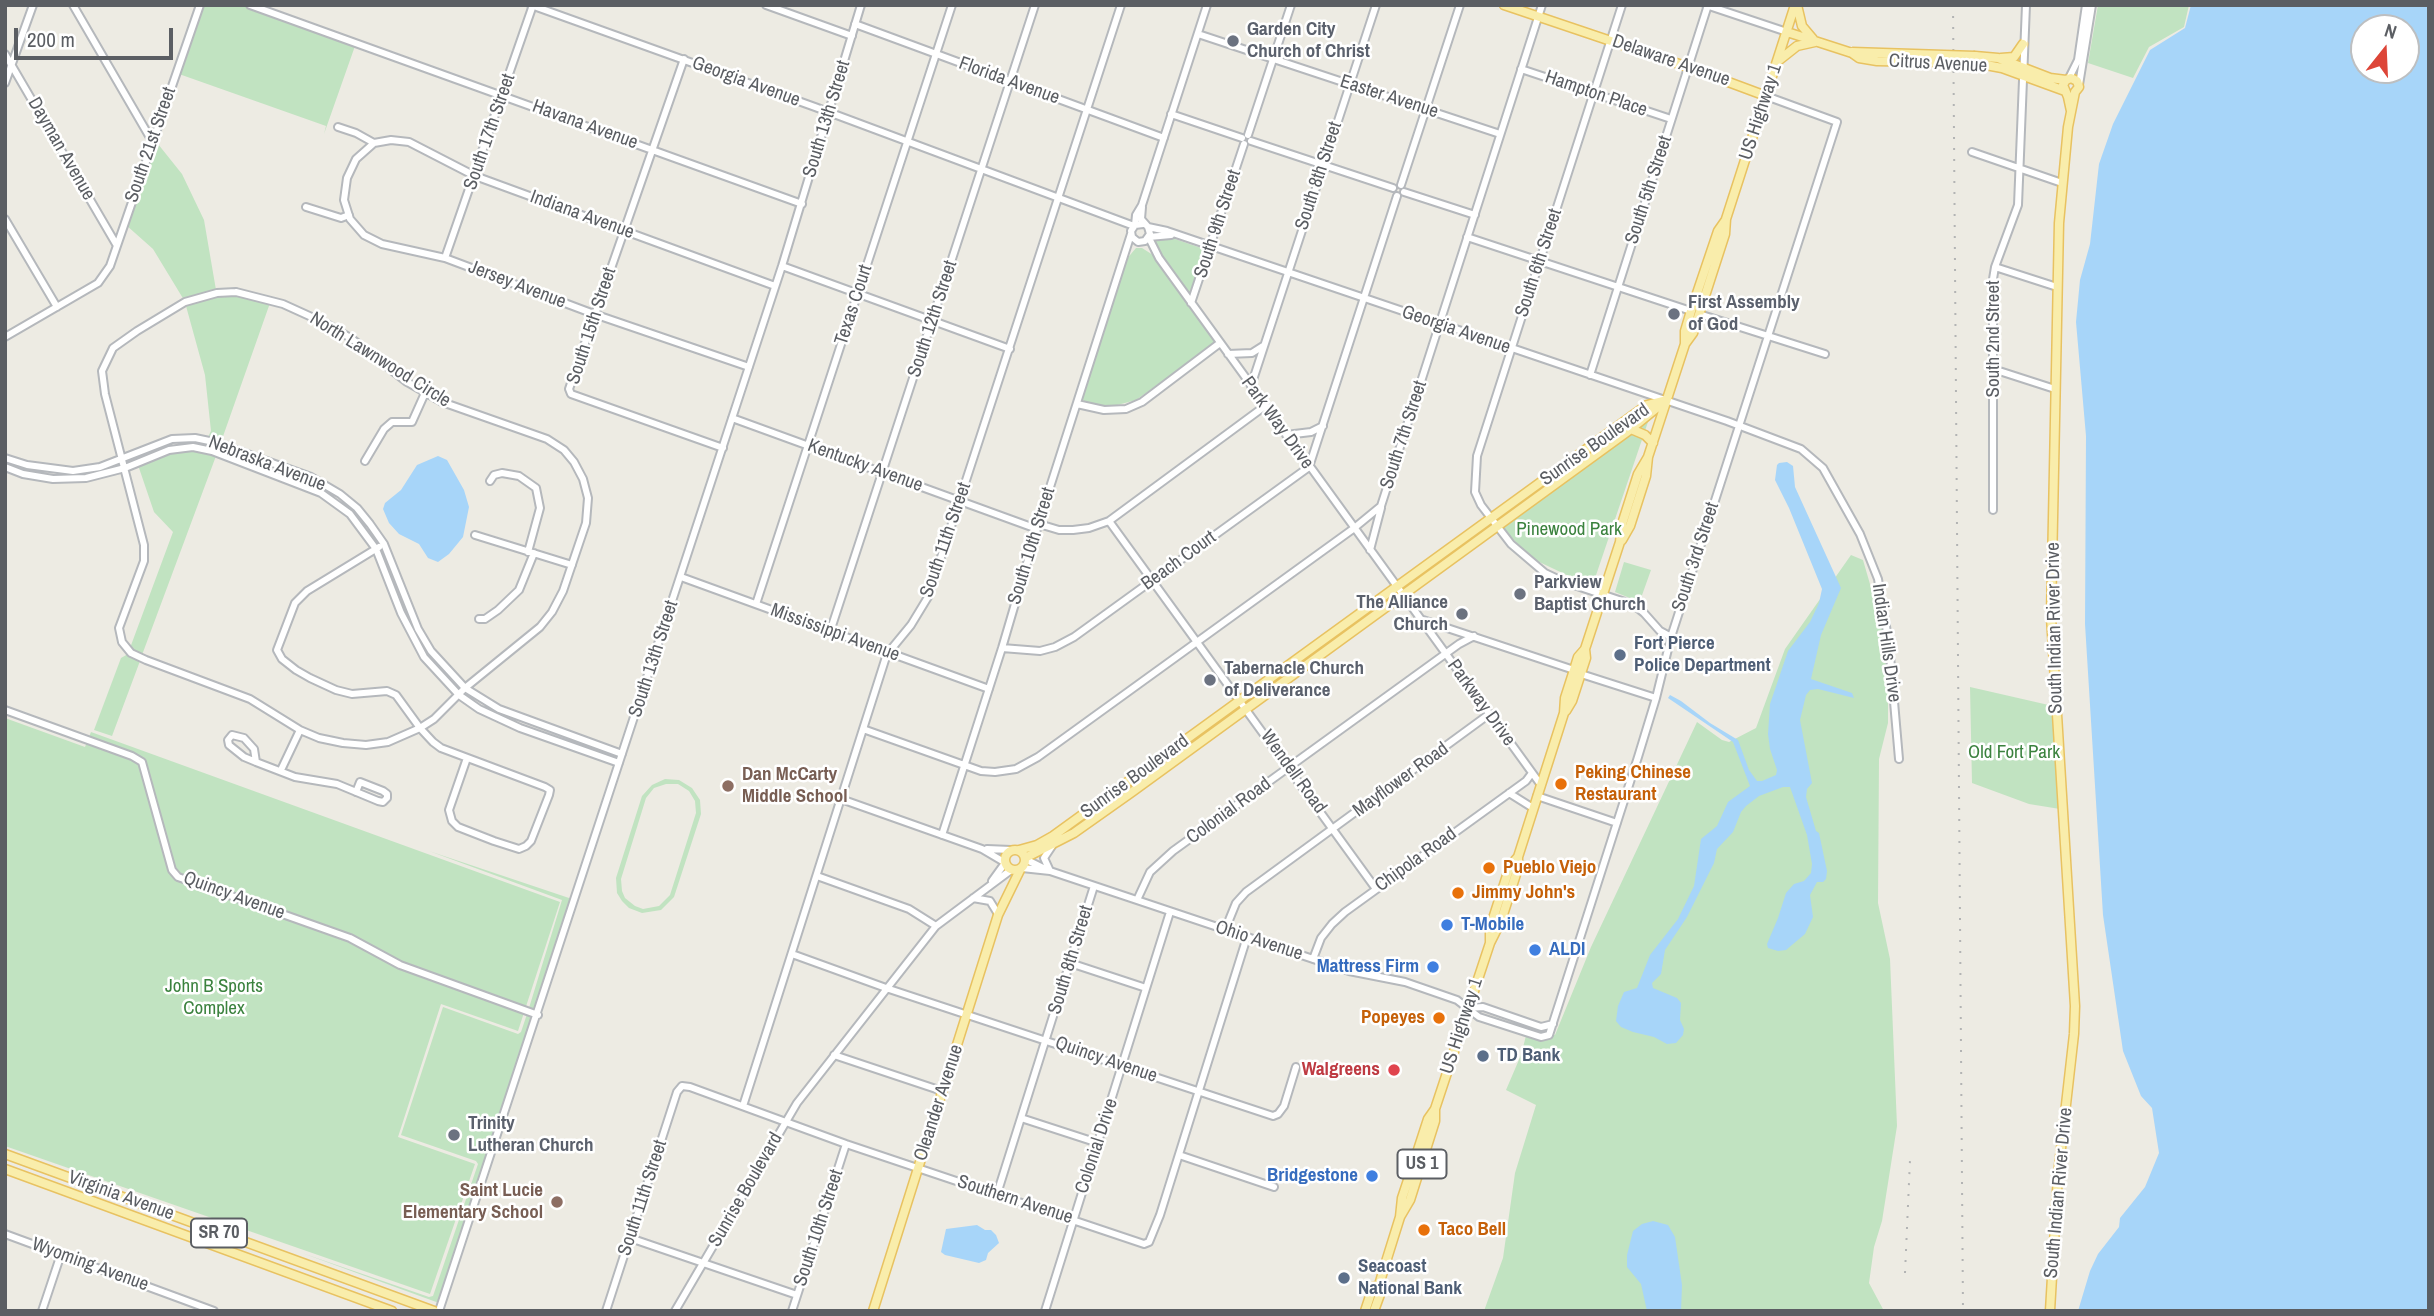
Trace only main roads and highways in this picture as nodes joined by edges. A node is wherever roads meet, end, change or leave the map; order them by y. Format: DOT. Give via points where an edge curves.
graph roads {
  1 [pos="1504,5"];
  2 [pos="1796,5"];
  3 [pos="1787,32"];
  4 [pos="1817,42"];
  5 [pos="2023,44"];
  6 [pos="1998,58"];
  7 [pos="1975,60"];
  8 [pos="1776,64"];
  9 [pos="2023,73"];
  10 [pos="2067,79"];
  11 [pos="2071,90"];
  12 [pos="1766,96"];
  13 [pos="1666,400"];
  14 [pos="1631,429"];
  15 [pos="1653,443"];
  16 [pos="1399,590"];
  17 [pos="1243,704"];
  18 [pos="1015,850"];
  19 [pos="1016,865"];
  20 [pos="5,1154"];
  21 [pos="5,1169"];
  22 [pos="1379,1285"];
  23 [pos="392,1311"];
  24 [pos="434,1311"];
  25 [pos="873,1311"];
  26 [pos="1365,1311"];
  27 [pos="1374,1311"];
  28 [pos="2050,1311"];
  1 -- 12 [label="main road, Delaware Avenue"];
  2 -- 3 [label="main road, US Highway 1 / US 1"];
  2 -- 4 [label="main road" via="1802,26"];
  3 -- 4 [label="main road, Citrus Avenue"];
  3 -- 8 [label="main road, US Highway 1 / US 1"];
  4 -- 7 [label="main road, Citrus Avenue, bridge" via="1852,52"];
  4 -- 8 [label="main road" via="1791,49"];
  5 -- 6 [label="main road" via="2014,57"];
  6 -- 7 [label="main road, Citrus Avenue"];
  6 -- 9 [label="main road, Citrus Avenue"];
  7 -- 9 [label="main road, Citrus Avenue"];
  8 -- 12 [label="main road, US Highway 1 / US 1"];
  9 -- 10 [label="main road, Citrus Avenue"];
  9 -- 11 [label="main road, Citrus Avenue"];
  10 -- 11 [label="main road" via="2063,85"];
  10 -- 11 [label="main road" via="2076,79"];
  11 -- 28 [label="main road, South Indian River Drive" via="2057,287 2051,617 2075,1006"];
  12 -- 13 [label="main road, US Highway 1 / US 1" via="1695,313 1685,331"];
  13 -- 14 [label="main road, Sunrise Boulevard"];
  13 -- 15 [label="main road, US Highway 1 / US 1"];
  13 -- 16 [label="main road, Sunrise Boulevard" via="1647,405"];
  14 -- 15 [label="main road"];
  14 -- 16 [label="main road, Sunrise Boulevard"];
  15 -- 22 [label="main road, US Highway 1 / US 1" via="1572,701 1564,713 1518,857 1510,866 1490,928 1490,943 1406,1184"];
  16 -- 17 [label="main road, Sunrise Boulevard"];
  17 -- 18 [label="main road, Sunrise Boulevard" via="1054,836"];
  17 -- 19 [label="main road, Sunrise Boulevard" via="1132,792"];
  18 -- 19 [label="main road"];
  18 -- 19 [label="main road, Oleander Avenue" via="1005,856"];
  19 -- 25 [label="main road, Oleander Avenue"];
  20 -- 24 [label="main road, Virginia Avenue / SR 70"];
  21 -- 23 [label="main road, Virginia Avenue / SR 70"];
  22 -- 26 [label="main road, US Highway 1 / US 1" via="1373,1287"];
  22 -- 27 [label="main road, US Highway 1 / US 1" via="1382,1289"];
}
